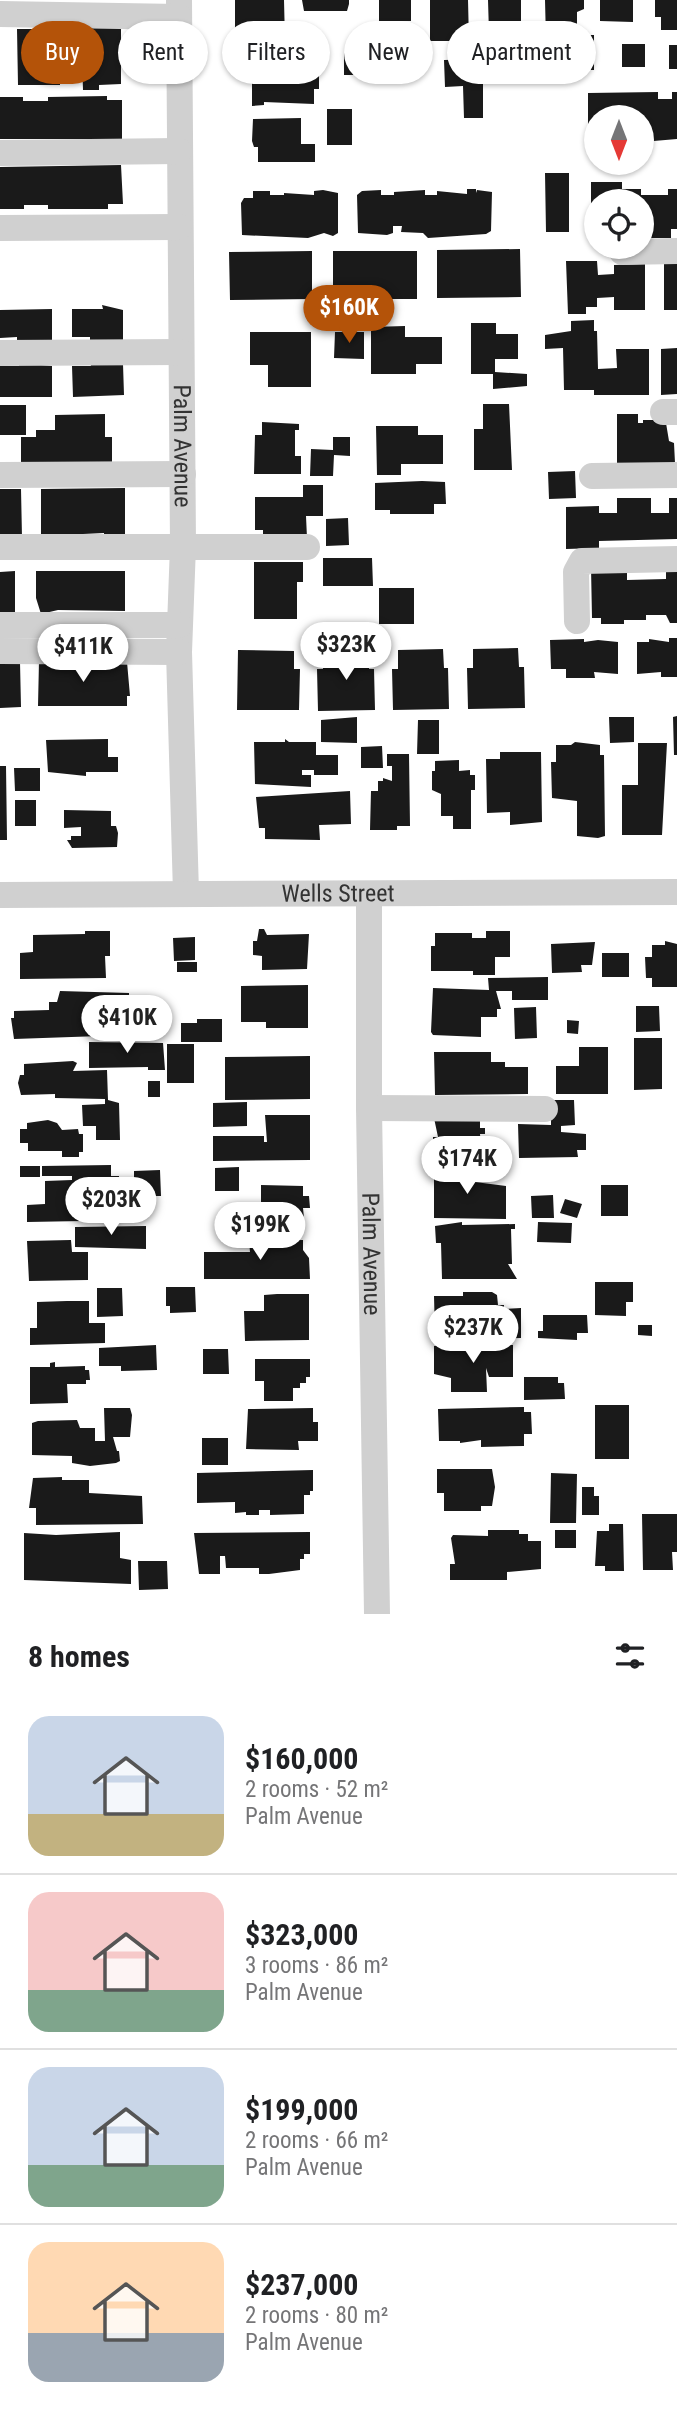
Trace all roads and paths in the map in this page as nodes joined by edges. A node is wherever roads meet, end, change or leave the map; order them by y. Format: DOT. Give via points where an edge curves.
graph roads {
  1 [pos="179,9"];
  2 [pos="0,14"];
  3 [pos="179,151"];
  4 [pos="0,153"];
  5 [pos="179,227"];
  6 [pos="0,228"];
  7 [pos="654,251"];
  8 [pos="677,251"];
  9 [pos="181,352"];
  10 [pos="0,354"];
  11 [pos="183,474"];
  12 [pos="0,475"];
  13 [pos="677,475"];
  14 [pos="592,476"];
  15 [pos="183,546"];
  16 [pos="0,547"];
  17 [pos="307,547"];
  18 [pos="677,559"];
  19 [pos="577,621"];
  20 [pos="0,625"];
  21 [pos="179,625"];
  22 [pos="0,650"];
  23 [pos="179,652"];
  24 [pos="677,891"];
  25 [pos="186,893"];
  26 [pos="369,894"];
  27 [pos="0,895"];
  28 [pos="369,1108"];
  29 [pos="545,1109"];
  30 [pos="377,1614"];
  1 -- 2 [label="street"];
  1 -- 3 [label="street, Palm Avenue"];
  3 -- 4 [label="street"];
  3 -- 5 [label="street, Palm Avenue"];
  5 -- 6 [label="street"];
  5 -- 9 [label="street, Palm Avenue"];
  7 -- 8 [label="street"];
  9 -- 10 [label="street"];
  9 -- 11 [label="street, Palm Avenue"];
  11 -- 12 [label="street"];
  11 -- 15 [label="street, Palm Avenue"];
  13 -- 14 [label="street"];
  15 -- 16 [label="street"];
  15 -- 17 [label="street"];
  15 -- 21 [label="street, Palm Avenue"];
  18 -- 19 [label="street" via="582,561 576,572"];
  20 -- 21 [label="street"];
  21 -- 23 [label="street, Palm Avenue"];
  22 -- 23 [label="street"];
  23 -- 25 [label="street, Palm Avenue"];
  24 -- 26 [label="street, Wells Street"];
  25 -- 26 [label="street, Wells Street"];
  25 -- 27 [label="street, Wells Street"];
  26 -- 28 [label="street, Palm Avenue"];
  28 -- 29 [label="street"];
  28 -- 30 [label="street, Palm Avenue"];
}
